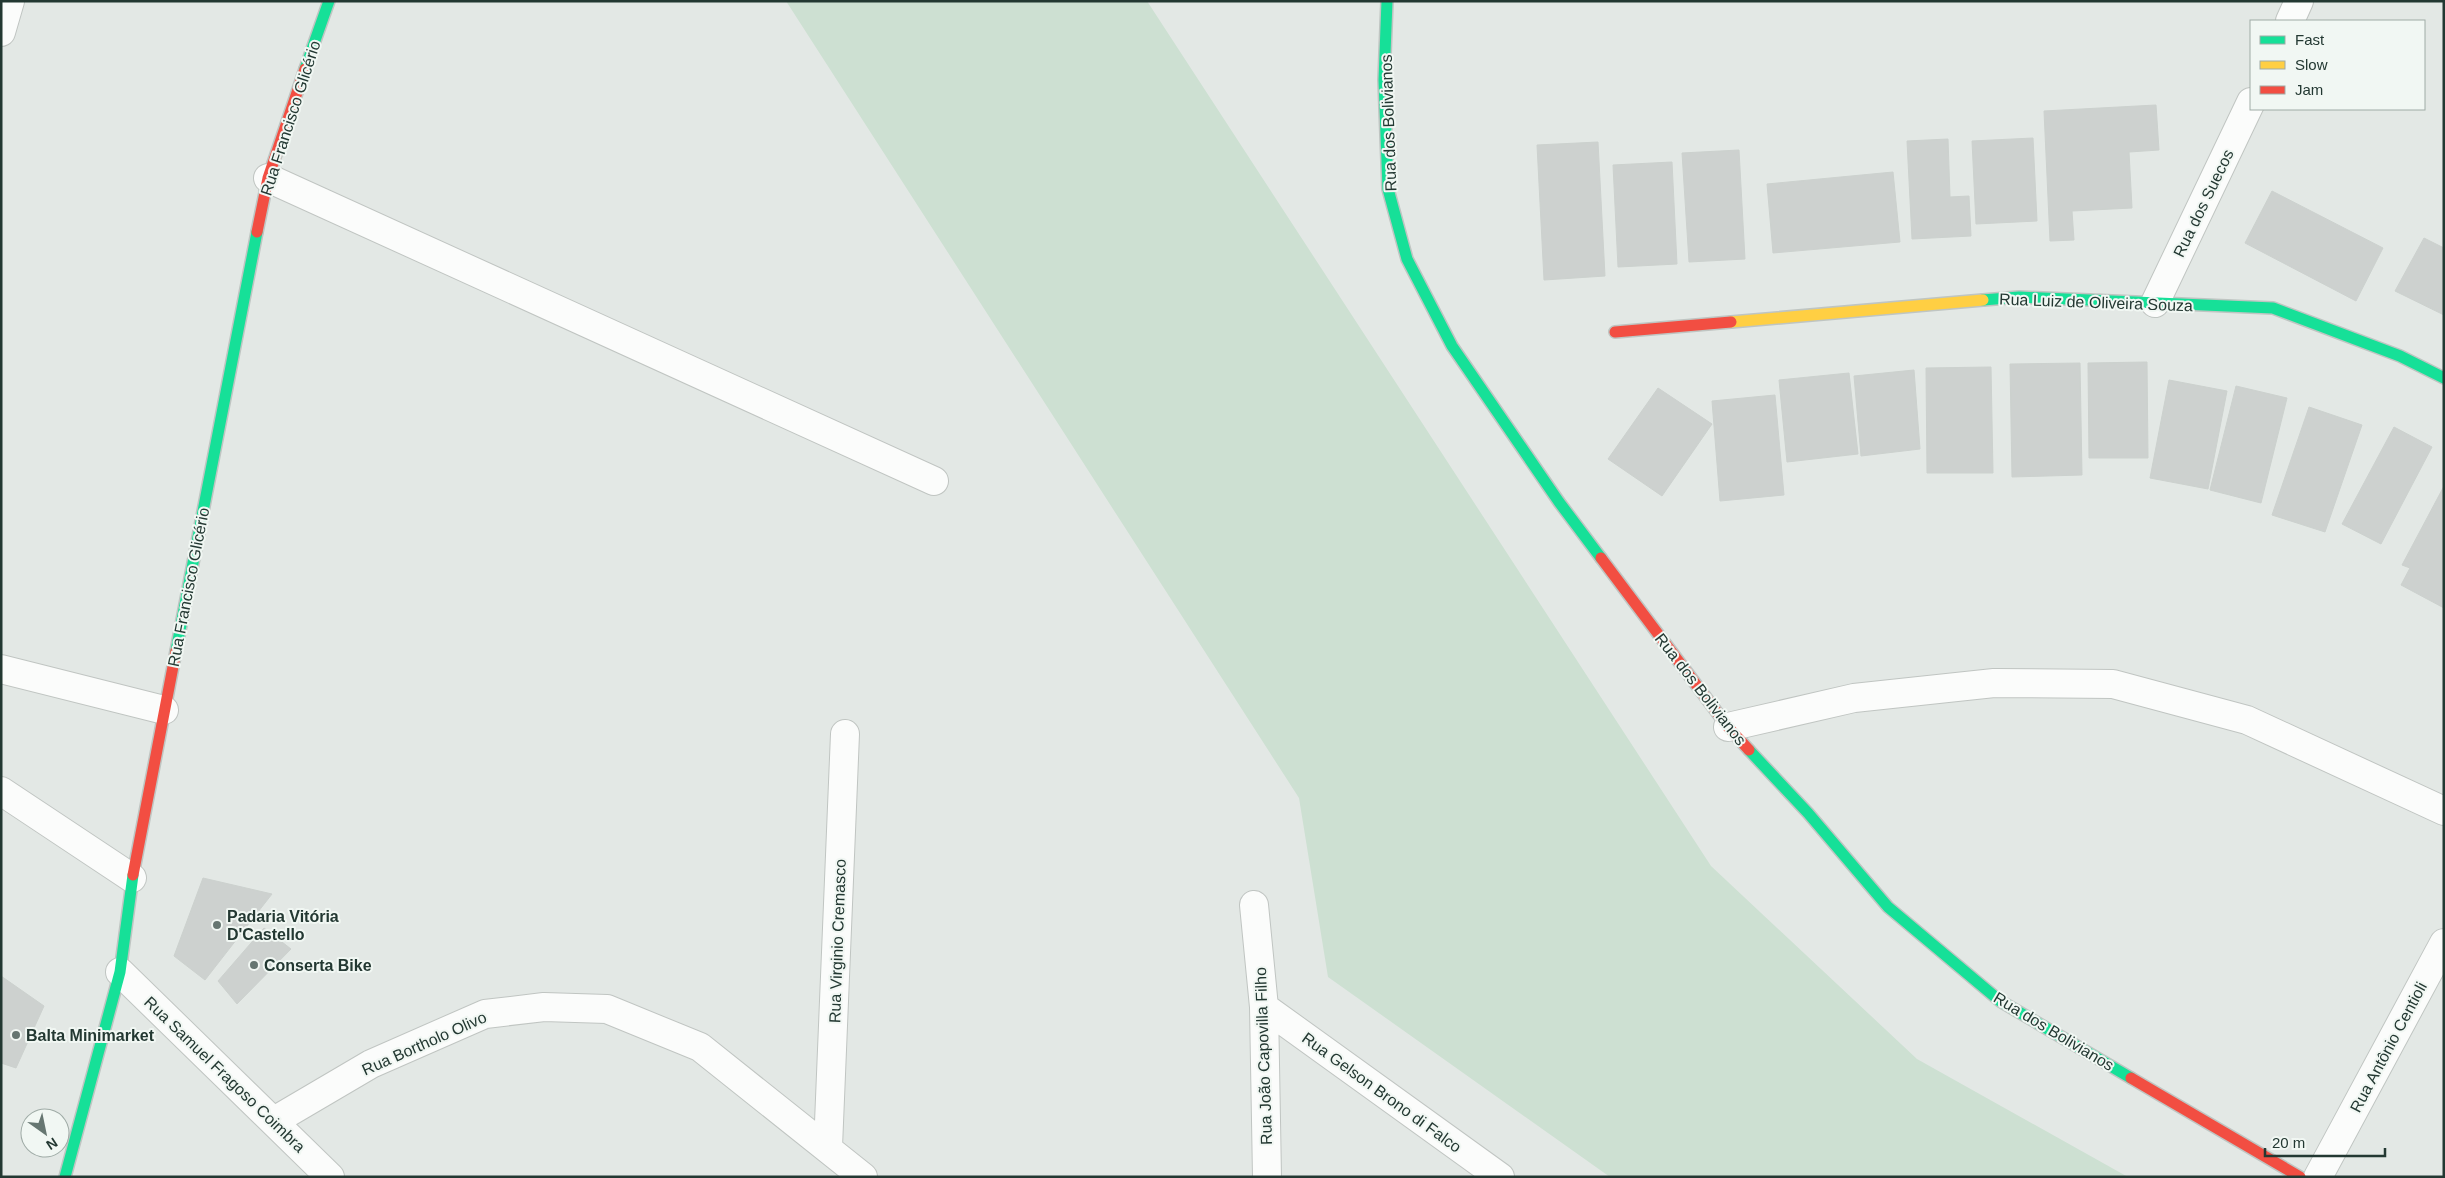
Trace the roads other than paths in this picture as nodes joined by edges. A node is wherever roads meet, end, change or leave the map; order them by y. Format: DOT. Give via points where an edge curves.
graph roads {
  1 [pos="10,1"];
  2 [pos="329,1"];
  3 [pos="1387,1"];
  4 [pos="2299,1"];
  5 [pos="2290,20"];
  6 [pos="1,32"];
  7 [pos="2250,104"];
  8 [pos="268,178"];
  9 [pos="2155,304"];
  10 [pos="1615,332"];
  11 [pos="2444,378"];
  12 [pos="934,481"];
  13 [pos="1,669"];
  14 [pos="164,710"];
  15 [pos="1728,728"];
  16 [pos="844,734"];
  17 [pos="1,791"];
  18 [pos="2444,811"];
  19 [pos="132,878"];
  20 [pos="1254,905"];
  21 [pos="2444,943"];
  22 [pos="120,972"];
  23 [pos="1264,1007"];
  24 [pos="274,1121"];
  25 [pos="828,1147"];
  26 [pos="65,1177"];
  27 [pos="330,1177"];
  28 [pos="863,1177"];
  29 [pos="1267,1177"];
  30 [pos="1500,1177"];
  31 [pos="2300,1177"];
  32 [pos="2318,1177"];
  1 -- 6 [label="street"];
  2 -- 8 [label="street, Rua Francisco Glicério"];
  3 -- 15 [label="street, Rua dos Bolivianos" via="1384,80 1388,189 1407,259 1452,346 1559,502"];
  4 -- 5 [label="street"];
  7 -- 9 [label="street, Rua dos Suecos"];
  8 -- 12 [label="street"];
  8 -- 14 [label="street, Rua Francisco Glicério"];
  9 -- 10 [label="street, Rua Luiz de Oliveira Souza" via="2019,297"];
  9 -- 11 [label="street, Rua Luiz de Oliveira Souza" via="2273,308 2400,356"];
  13 -- 14 [label="street"];
  14 -- 19 [label="street, Rua Francisco Glicério"];
  15 -- 18 [label="street" via="1854,698 1994,683 2112,684 2246,720"];
  15 -- 31 [label="street, Rua dos Bolivianos" via="1808,813 1888,907 2000,1001"];
  16 -- 25 [label="street, Rua Virginio Cremasco"];
  17 -- 19 [label="street"];
  19 -- 22 [label="street, Rua Francisco Glicério"];
  20 -- 23 [label="street, Rua João Capovilla Filho"];
  21 -- 32 [label="street, Rua Antônio Centioli"];
  22 -- 24 [label="street, Rua Samuel Fragoso Coimbra"];
  22 -- 26 [label="street, Rua Francisco Glicério"];
  23 -- 29 [label="street, Rua João Capovilla Filho"];
  23 -- 30 [label="street, Rua Gelson Brono di Falco"];
  24 -- 25 [label="street, Rua Bortholo Olivo" via="371,1064 485,1014 544,1007 607,1009 700,1047"];
  24 -- 27 [label="street, Rua Samuel Fragoso Coimbra"];
  25 -- 28 [label="street, Rua Bortholo Olivo"];
}
